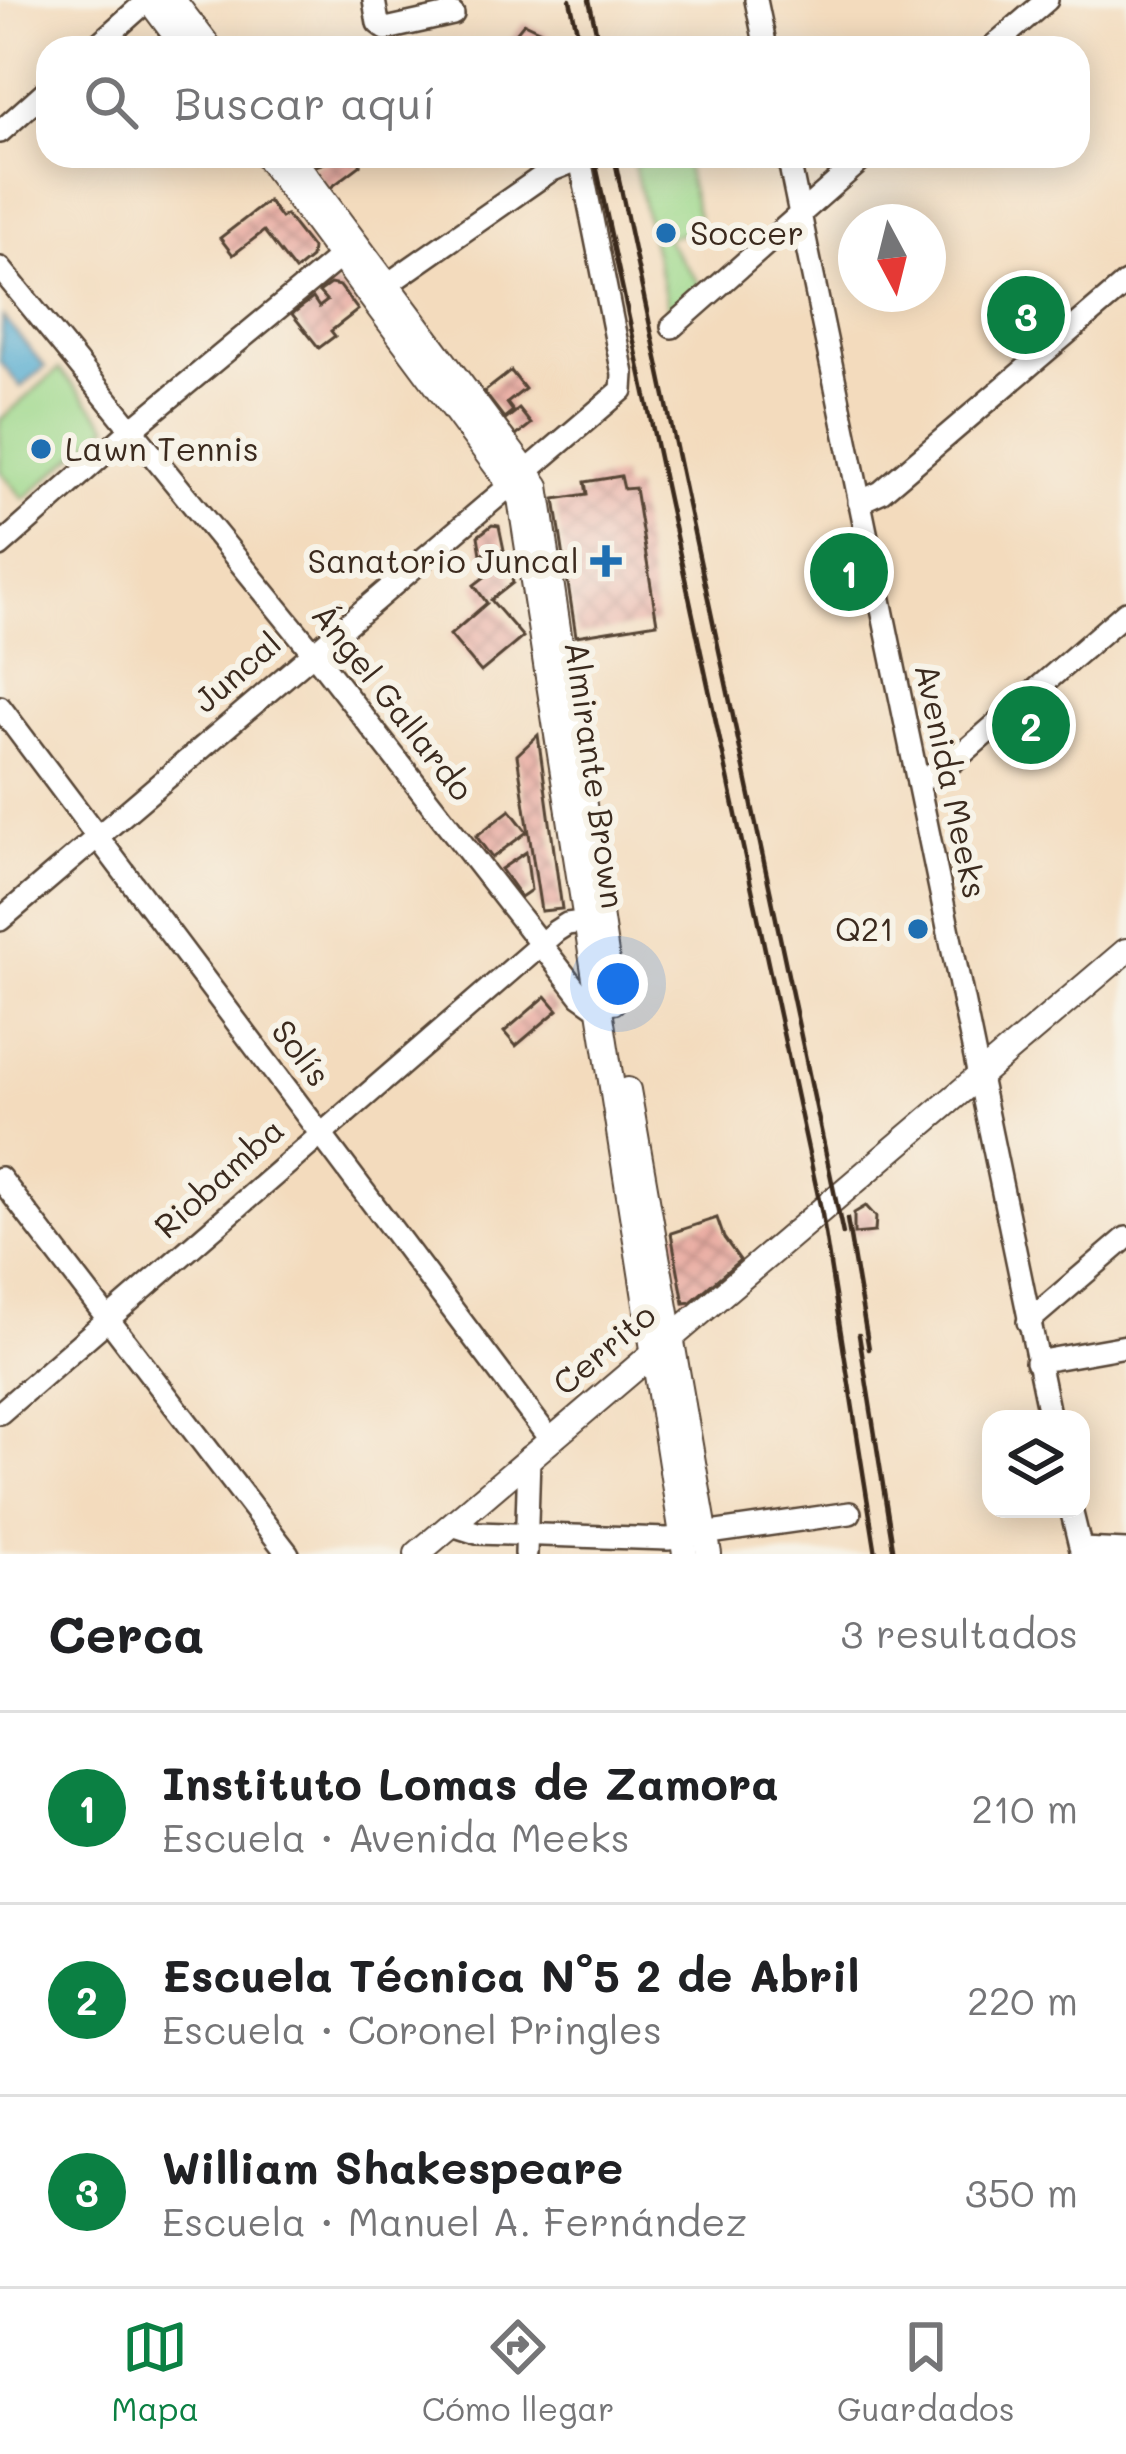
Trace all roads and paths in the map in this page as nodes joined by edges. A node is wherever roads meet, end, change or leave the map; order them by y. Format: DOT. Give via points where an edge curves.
graph roads {
  1 [pos="149,0"];
  2 [pos="173,0"];
  3 [pos="374,0"];
  4 [pos="756,0"];
  5 [pos="1047,0"];
  6 [pos="453,14"];
  7 [pos="108,36"];
  8 [pos="176,36"];
  9 [pos="201,36"];
  10 [pos="764,36"];
  11 [pos="1005,36"];
  12 [pos="36,100"];
  13 [pos="0,132"];
  14 [pos="277,168"];
  15 [pos="298,168"];
  16 [pos="557,168"];
  17 [pos="582,168"];
  18 [pos="790,168"];
  19 [pos="852,168"];
  20 [pos="800,214"];
  21 [pos="349,250"];
  22 [pos="0,268"];
  23 [pos="1126,283"];
  24 [pos="388,284"];
  25 [pos="672,327"];
  26 [pos="131,430"];
  27 [pos="519,476"];
  28 [pos="859,502"];
  29 [pos="0,546"];
  30 [pos="1126,612"];
  31 [pos="312,651"];
  32 [pos="0,707"];
  33 [pos="918,782"];
  34 [pos="97,836"];
  35 [pos="0,920"];
  36 [pos="592,920"];
  37 [pos="542,945"];
  38 [pos="1126,951"];
  39 [pos="598,1008"];
  40 [pos="978,1076"];
  41 [pos="319,1133"];
  42 [pos="0,1178"];
  43 [pos="1126,1238"];
  44 [pos="109,1321"];
  45 [pos="1028,1322"];
  46 [pos="662,1344"];
  47 [pos="1126,1346"];
  48 [pos="1036,1362"];
  49 [pos="1048,1410"];
  50 [pos="0,1413"];
  51 [pos="549,1438"];
  52 [pos="529,1457"];
  53 [pos="850,1513"];
  54 [pos="1074,1518"];
  55 [pos="452,1525"];
  56 [pos="526,1544"];
  57 [pos="695,1544"];
  58 [pos="1082,1551"];
  59 [pos="1126,1551"];
  60 [pos="289,1554"];
  61 [pos="417,1554"];
  1 -- 7 [label="street"];
  1 -- 8 [label="main road"];
  2 -- 9 [label="main road"];
  3 -- 6 [label="street" via="386,29"];
  4 -- 10 [label="street"];
  5 -- 11 [label="street"];
  12 -- 13 [label="street"];
  14 -- 21 [label="main road, Almirante Brown"];
  15 -- 21 [label="main road, Almirante Brown"];
  16 -- 24 [label="street, Juncal"];
  17 -- 27 [label="street, Juncal" via="623,382 618,398"];
  18 -- 20 [label="street, Avenida Meeks"];
  19 -- 20 [label="street"];
  20 -- 25 [label="street"];
  20 -- 28 [label="street, Avenida Meeks"];
  21 -- 24 [label="main road, Almirante Brown"];
  21 -- 26 [label="street"];
  21 -- 27 [label="main road, Almirante Brown"];
  22 -- 26 [label="street, Ángel Gallardo"];
  23 -- 28 [label="street" via="881,492"];
  24 -- 27 [label="main road, Almirante Brown"];
  26 -- 29 [label="street"];
  26 -- 31 [label="street, Ángel Gallardo"];
  27 -- 31 [label="street, Juncal"];
  27 -- 36 [label="main road, Almirante Brown"];
  28 -- 33 [label="street, Avenida Meeks"];
  30 -- 33 [label="street" via="955,760"];
  31 -- 34 [label="street, Juncal"];
  31 -- 37 [label="street, Ángel Gallardo"];
  32 -- 34 [label="street, Solís"];
  33 -- 40 [label="street, Avenida Meeks"];
  34 -- 35 [label="street, Juncal"];
  34 -- 41 [label="street, Solís"];
  36 -- 37 [label="street, Riobamba" via="567,924"];
  36 -- 39 [label="main road, Almirante Brown"];
  36 -- 46 [label="main road, Almirante Brown"];
  37 -- 39 [label="street, Ángel Gallardo"];
  37 -- 41 [label="street, Riobamba"];
  38 -- 40 [label="main road, Cerrito"];
  39 -- 46 [label="main road, Almirante Brown"];
  40 -- 45 [label="street, Avenida Meeks"];
  40 -- 46 [label="main road, Cerrito"];
  41 -- 44 [label="street, Riobamba"];
  41 -- 51 [label="street, Solís"];
  42 -- 44 [label="street"];
  43 -- 45 [label="street"];
  44 -- 50 [label="street, Riobamba"];
  44 -- 60 [label="street"];
  45 -- 48 [label="street, Avenida Meeks"];
  46 -- 51 [label="main road, Cerrito"];
  46 -- 57 [label="main road, Almirante Brown"];
  47 -- 48 [label="street"];
  48 -- 49 [label="street, Avenida Meeks"];
  51 -- 52 [label="main road, Cerrito"];
  52 -- 55 [label="main road, Cerrito"];
  52 -- 56 [label="street"];
  53 -- 57 [label="street"];
  54 -- 58 [label="street"];
  55 -- 56 [label="street"];
  55 -- 61 [label="main road, Cerrito"];
  56 -- 57 [label="street"];
  58 -- 59 [label="street"];
}
